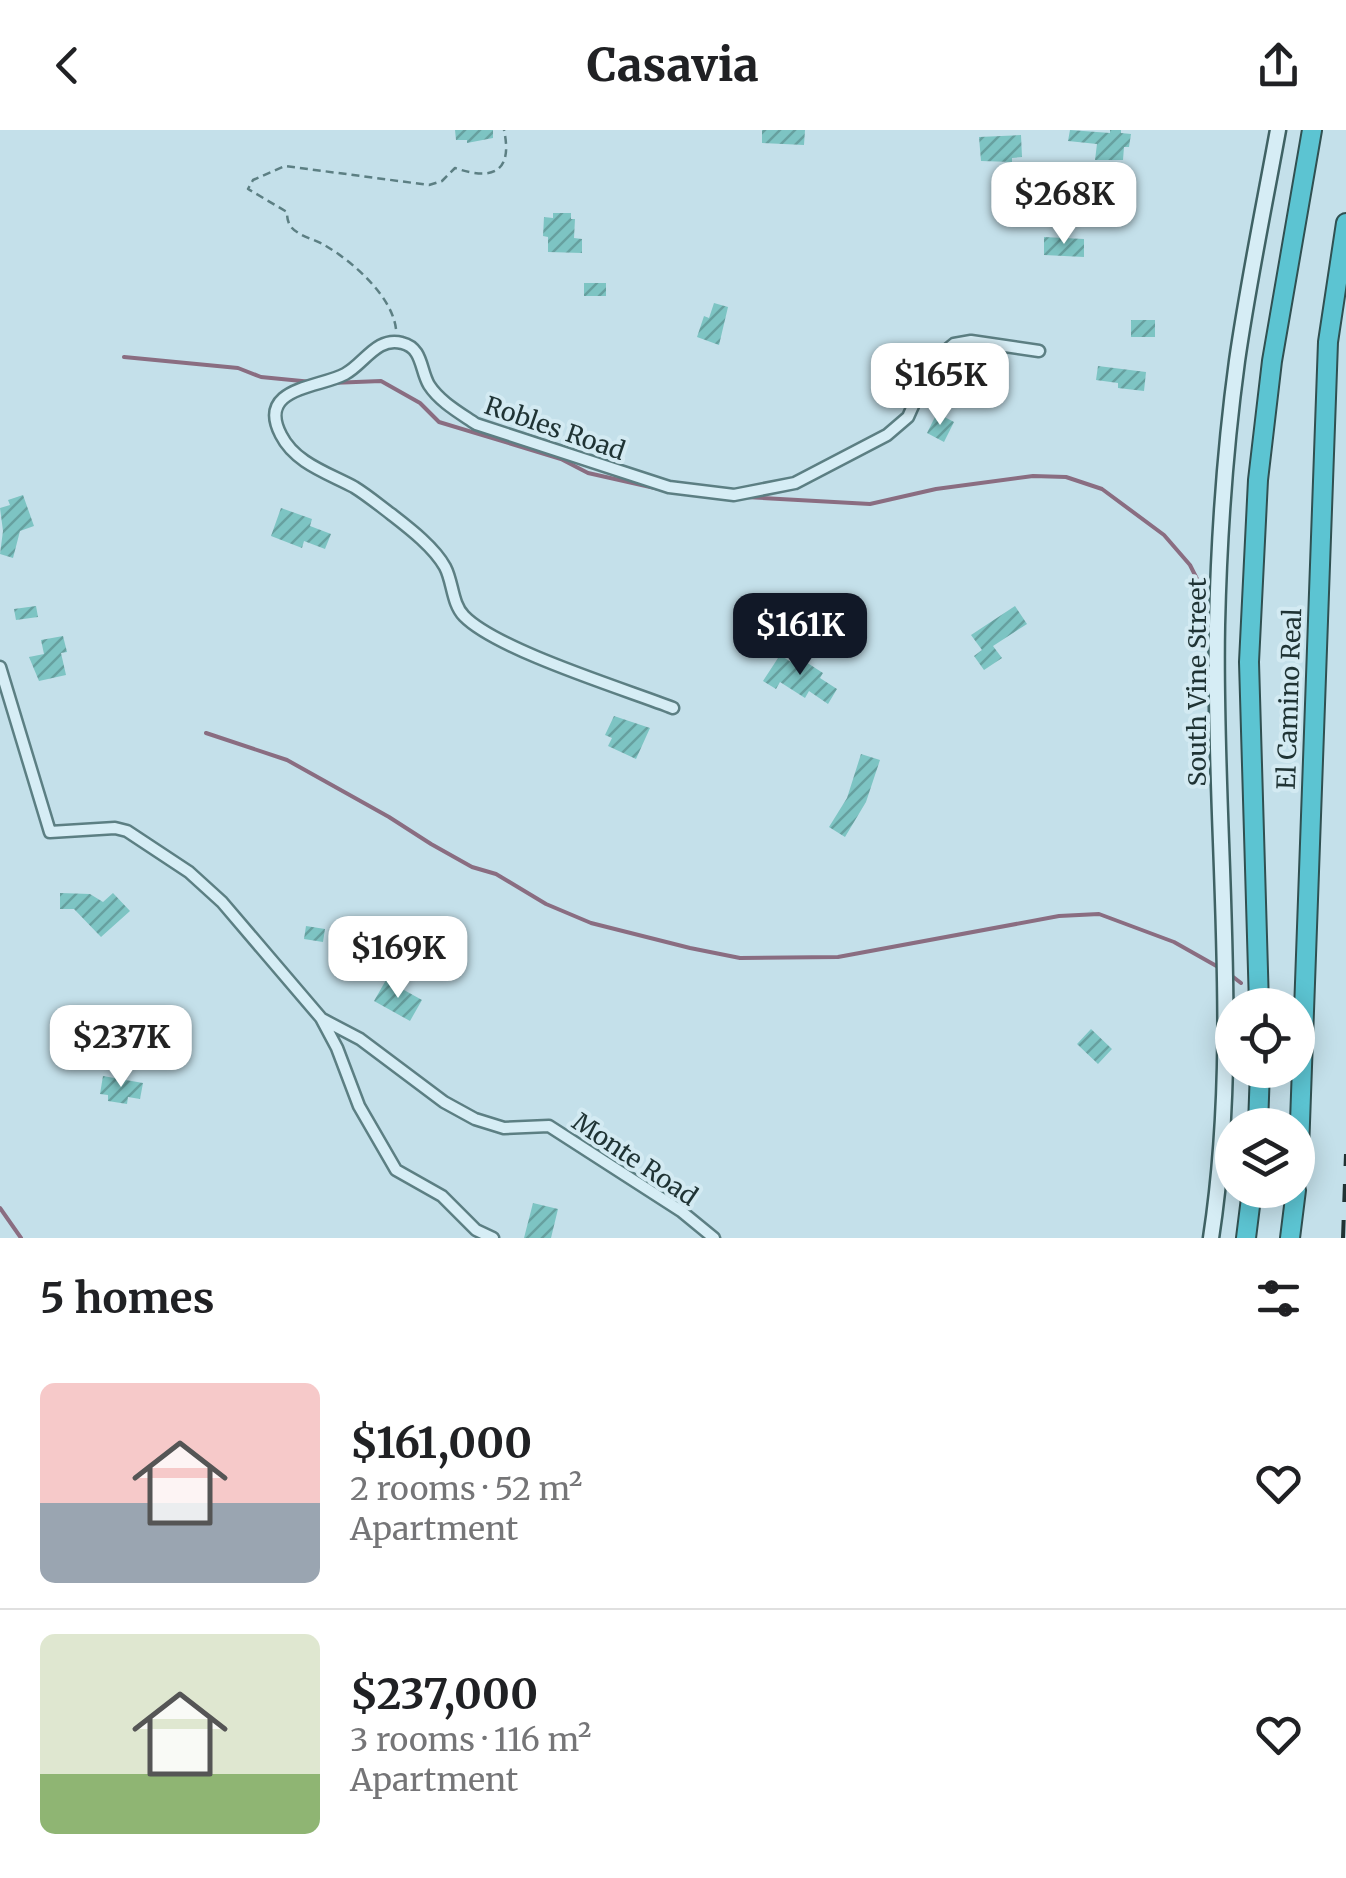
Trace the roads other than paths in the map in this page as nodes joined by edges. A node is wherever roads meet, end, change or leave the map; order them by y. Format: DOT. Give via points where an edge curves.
graph roads {
  1 [pos="1278,130"];
  2 [pos="1312,130"];
  3 [pos="1346,223"];
  4 [pos="1346,275"];
  5 [pos="1328,342"];
  6 [pos="1039,351"];
  7 [pos="0,667"];
  8 [pos="673,708"];
  9 [pos="1259,988"];
  10 [pos="321,1018"];
  11 [pos="1301,1108"];
  12 [pos="1250,1208"];
  13 [pos="1294,1208"];
  14 [pos="493,1238"];
  15 [pos="714,1238"];
  16 [pos="1211,1238"];
  17 [pos="1246,1238"];
  18 [pos="1290,1238"];
  1 -- 16 [label="street, South Vine Street" via="1229,427 1217,634 1224,1106"];
  2 -- 9 [label="highway, El Camino Real" via="1272,361 1257,500 1250,662"];
  3 -- 5 [label="highway, El Camino Real"];
  4 -- 5 [label="highway"];
  5 -- 11 [label="highway, El Camino Real"];
  6 -- 8 [label="street, Robles Road" via="954,344 934,361 908,417 887,435 795,482 734,495 670,487 476,424 434,391 419,356 397,341 281,400 281,436 294,453 356,488 433,551 470,622"];
  7 -- 10 [label="street" via="50,832 115,828 148,842 222,902"];
  10 -- 14 [label="street" via="396,1170 442,1196"];
  10 -- 15 [label="street, Monte Road" via="475,1120 504,1128 549,1126"];
  12 -- 17 [label="highway"];
  13 -- 18 [label="highway"];
}
